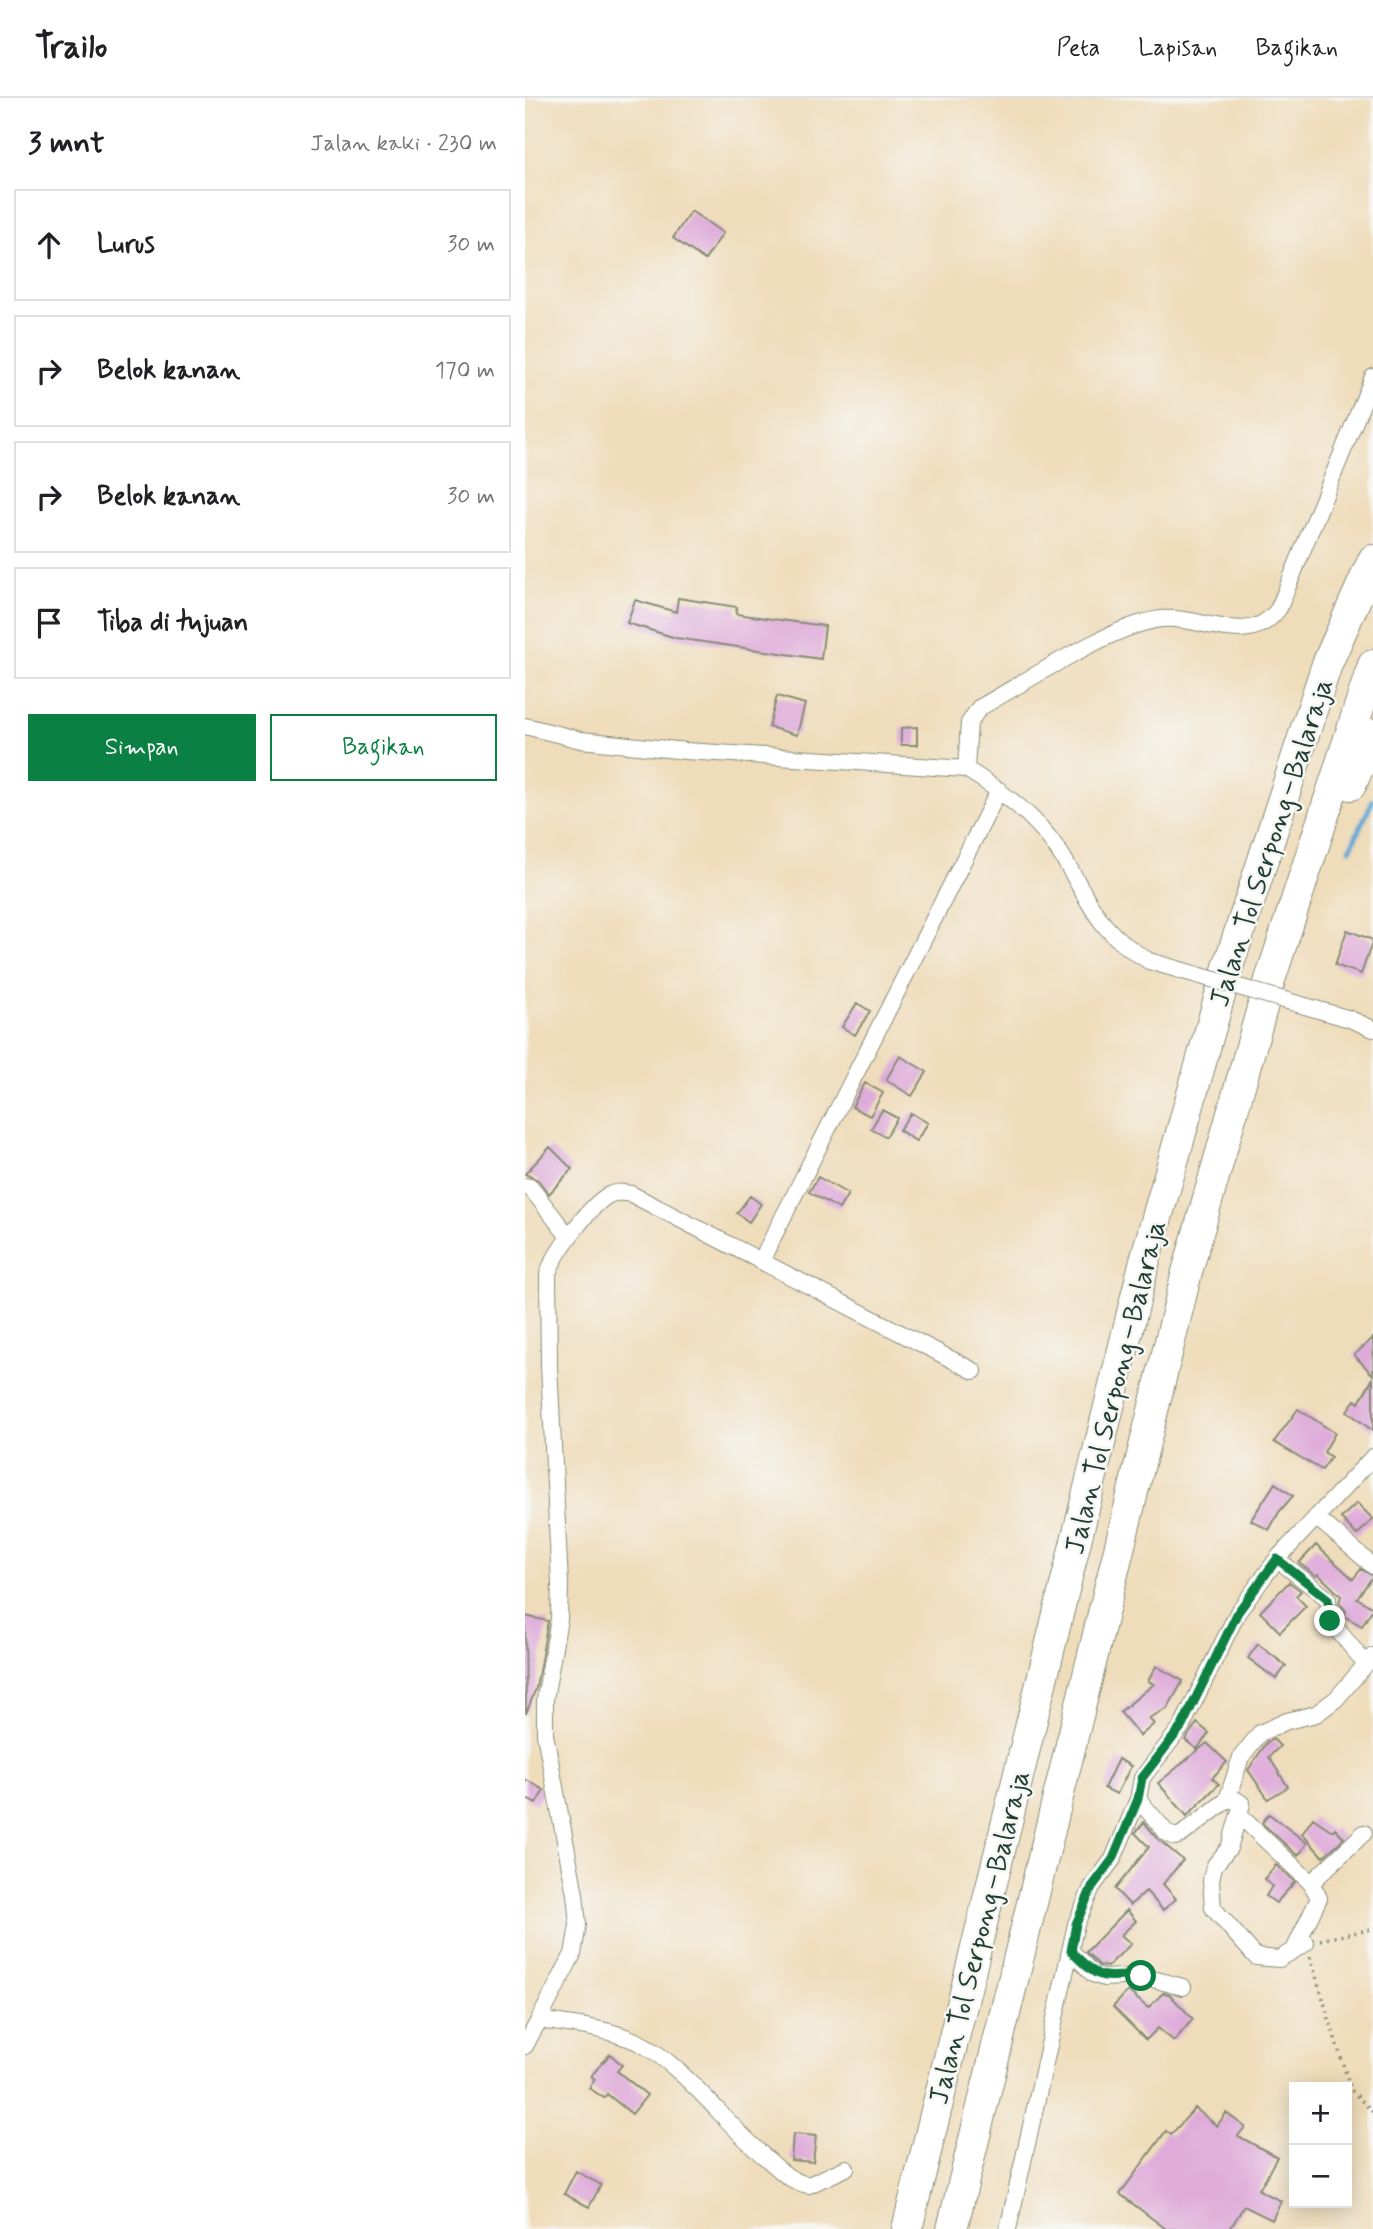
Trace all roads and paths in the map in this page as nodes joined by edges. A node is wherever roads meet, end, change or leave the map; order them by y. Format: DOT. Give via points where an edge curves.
graph roads {
  1 [pos="1373,377"];
  2 [pos="1373,560"];
  3 [pos="1373,666"];
  4 [pos="525,726"];
  5 [pos="1373,734"];
  6 [pos="965,769"];
  7 [pos="999,790"];
  8 [pos="1270,980"];
  9 [pos="1373,1029"];
  10 [pos="525,1186"];
  11 [pos="569,1237"];
  12 [pos="761,1261"];
  13 [pos="974,1371"];
  14 [pos="1373,1457"];
  15 [pos="1316,1517"];
  16 [pos="1277,1559"];
  17 [pos="1373,1566"];
  18 [pos="1369,1660"];
  19 [pos="1138,1799"];
  20 [pos="1227,1800"];
  21 [pos="1240,1816"];
  22 [pos="1364,1833"];
  23 [pos="1311,1882"];
  24 [pos="1373,1929"];
  25 [pos="1300,1947"];
  26 [pos="1071,1951"];
  27 [pos="1183,1987"];
  28 [pos="539,2020"];
  29 [pos="525,2046"];
  30 [pos="1373,2112"];
  31 [pos="846,2168"];
  32 [pos="907,2229"];
  33 [pos="952,2229"];
  34 [pos="1008,2229"];
  1 -- 6 [label="street" via="1279,608 1269,622 1255,629 1168,619 1144,621 1113,634 979,708 969,723"];
  2 -- 32 [label="highway, Jalan Tol Serpong–Balaraja" via="1322,677 1228,967 1149,1247"];
  3 -- 8 [label="highway, Jalan Tol Serpong–Balaraja"];
  4 -- 6 [label="street" via="581,740 685,751"];
  5 -- 8 [label="highway"];
  6 -- 7 [label="street"];
  7 -- 9 [label="street, bridge" via="1036,821 1058,849 1099,922 1122,945 1149,961"];
  7 -- 12 [label="street"];
  8 -- 33 [label="highway, Jalan Tol Serpong–Balaraja" via="1187,1272"];
  10 -- 11 [label="street"];
  11 -- 12 [label="street" via="606,1196 619,1192"];
  11 -- 28 [label="street" via="548,1274 560,1584 545,1734 577,1925 573,1954"];
  12 -- 13 [label="street"];
  14 -- 15 [label="street"];
  15 -- 16 [label="street"];
  15 -- 17 [label="street"];
  16 -- 18 [label="street" via="1328,1599 1330,1621"];
  16 -- 19 [label="street" via="1238,1612 1182,1726 1142,1778"];
  18 -- 20 [label="street" via="1336,1699 1316,1714 1260,1733 1241,1757"];
  19 -- 20 [label="street" via="1175,1837"];
  19 -- 26 [label="street" via="1113,1859 1092,1887 1076,1924"];
  20 -- 21 [label="street" via="1242,1804"];
  21 -- 23 [label="street"];
  21 -- 25 [label="street" via="1229,1848 1214,1866 1210,1881 1213,1908 1256,1957 1279,1959"];
  22 -- 23 [label="street"];
  23 -- 25 [label="street" via="1319,1898"];
  24 -- 25 [label="path"];
  25 -- 30 [label="path" via="1351,2090"];
  26 -- 27 [label="street" via="1093,1974 1104,1978 1141,1976"];
  26 -- 34 [label="street"];
  28 -- 29 [label="street"];
  28 -- 31 [label="street" via="588,2027 639,2043 675,2069 739,2135 798,2183 816,2183"];
}
